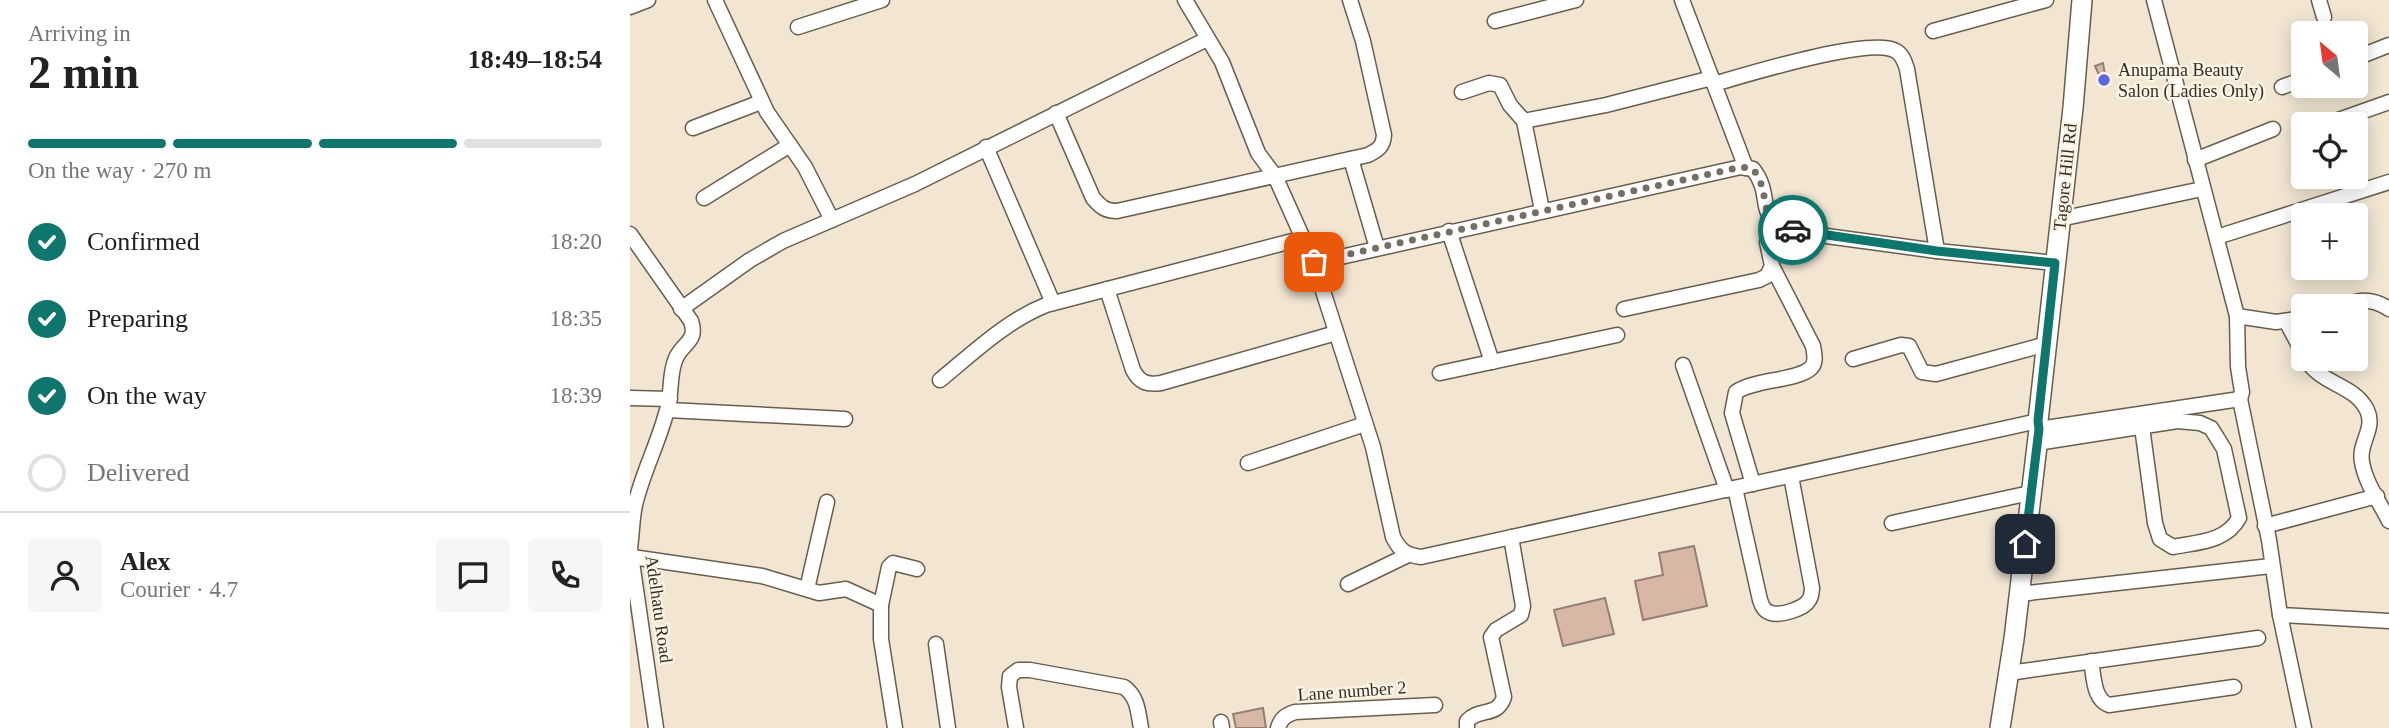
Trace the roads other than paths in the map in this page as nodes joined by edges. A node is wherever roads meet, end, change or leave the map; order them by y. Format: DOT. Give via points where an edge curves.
graph roads {
  1 [pos="648,0"];
  2 [pos="715,0"];
  3 [pos="882,0"];
  4 [pos="1185,0"];
  5 [pos="1350,0"];
  6 [pos="1576,0"];
  7 [pos="1682,0"];
  8 [pos="2046,0"];
  9 [pos="2082,0"];
  10 [pos="2154,0"];
  11 [pos="2319,0"];
  12 [pos="630,6"];
  13 [pos="2324,17"];
  14 [pos="1495,20"];
  15 [pos="798,27"];
  16 [pos="1933,31"];
  17 [pos="1207,38"];
  18 [pos="2389,44"];
  19 [pos="2368,53"];
  20 [pos="1713,81"];
  21 [pos="2291,84"];
  22 [pos="2282,87"];
  23 [pos="1462,92"];
  24 [pos="761,102"];
  25 [pos="2389,102"];
  26 [pos="2361,112"];
  27 [pos="1056,113"];
  28 [pos="1524,121"];
  29 [pos="693,128"];
  30 [pos="2273,129"];
  31 [pos="790,145"];
  32 [pos="986,147"];
  33 [pos="1351,159"];
  34 [pos="2195,160"];
  35 [pos="1746,168"];
  36 [pos="1275,176"];
  37 [pos="2389,183"];
  38 [pos="2202,189"];
  39 [pos="704,198"];
  40 [pos="1542,210"];
  41 [pos="2060,219"];
  42 [pos="832,220"];
  43 [pos="1779,226"];
  44 [pos="1449,232"];
  45 [pos="630,234"];
  46 [pos="2217,237"];
  47 [pos="1304,238"];
  48 [pos="1377,248"];
  49 [pos="1937,251"];
  50 [pos="1314,262"];
  51 [pos="2055,263"];
  52 [pos="1772,266"];
  53 [pos="1107,289"];
  54 [pos="2368,300"];
  55 [pos="1053,303"];
  56 [pos="681,309"];
  57 [pos="1624,309"];
  58 [pos="2389,309"];
  59 [pos="2237,316"];
  60 [pos="2291,320"];
  61 [pos="2286,321"];
  62 [pos="2291,330"];
  63 [pos="1336,333"];
  64 [pos="1617,335"];
  65 [pos="2047,344"];
  66 [pos="1853,359"];
  67 [pos="1492,362"];
  68 [pos="1683,365"];
  69 [pos="2316,371"];
  70 [pos="1440,373"];
  71 [pos="940,380"];
  72 [pos="630,398"];
  73 [pos="2239,399"];
  74 [pos="669,405"];
  75 [pos="845,419"];
  76 [pos="1365,424"];
  77 [pos="2142,427"];
  78 [pos="2038,431"];
  79 [pos="1248,463"];
  80 [pos="1791,476"];
  81 [pos="1753,484"];
  82 [pos="1731,489"];
  83 [pos="2030,493"];
  84 [pos="2377,496"];
  85 [pos="827,502"];
  86 [pos="2389,521"];
  87 [pos="1892,523"];
  88 [pos="2265,526"];
  89 [pos="1511,537"];
  90 [pos="1408,555"];
  91 [pos="632,557"];
  92 [pos="2271,566"];
  93 [pos="917,569"];
  94 [pos="632,574"];
  95 [pos="1348,584"];
  96 [pos="807,589"];
  97 [pos="2019,594"];
  98 [pos="881,605"];
  99 [pos="2280,615"];
  100 [pos="2389,621"];
  101 [pos="2258,638"];
  102 [pos="936,644"];
  103 [pos="637,648"];
  104 [pos="2091,661"];
  105 [pos="2009,673"];
  106 [pos="2234,687"];
  107 [pos="1435,705"];
  108 [pos="656,728"];
  109 [pos="895,728"];
  110 [pos="948,728"];
  111 [pos="1016,728"];
  112 [pos="1141,728"];
  113 [pos="1278,728"];
  114 [pos="1467,728"];
  115 [pos="2000,728"];
  116 [pos="2304,728"];
  1 -- 12 [label="street"];
  2 -- 24 [label="street"];
  3 -- 15 [label="street"];
  4 -- 17 [label="street"];
  5 -- 33 [label="street" via="1384,135 1378,150"];
  6 -- 14 [label="street"];
  7 -- 20 [label="street"];
  8 -- 16 [label="street"];
  9 -- 41 [label="main road, Tagore Hill Rd"];
  10 -- 34 [label="street"];
  11 -- 13 [label="street"];
  17 -- 27 [label="street"];
  17 -- 36 [label="street" via="1222,62 1258,153"];
  18 -- 19 [label="street"];
  20 -- 28 [label="street"];
  20 -- 35 [label="street"];
  20 -- 49 [label="street" via="1846,51 1896,51 1907,69"];
  21 -- 22 [label="street"];
  23 -- 28 [label="street" via="1489,83 1500,85"];
  24 -- 29 [label="street"];
  24 -- 31 [label="street"];
  25 -- 26 [label="street"];
  27 -- 32 [label="street"];
  27 -- 36 [label="street" via="1093,198 1108,211"];
  28 -- 40 [label="street"];
  30 -- 34 [label="street"];
  31 -- 39 [label="street"];
  31 -- 42 [label="street"];
  32 -- 42 [label="street"];
  32 -- 55 [label="street"];
  33 -- 36 [label="street"];
  33 -- 48 [label="street"];
  34 -- 38 [label="street"];
  35 -- 40 [label="street"];
  35 -- 43 [label="street" via="1753,169 1760,180 1768,214"];
  36 -- 47 [label="street"];
  37 -- 46 [label="street"];
  38 -- 41 [label="street"];
  38 -- 46 [label="street"];
  40 -- 44 [label="street"];
  41 -- 51 [label="main road, Tagore Hill Rd"];
  42 -- 56 [label="street" via="750,260"];
  43 -- 49 [label="street"];
  43 -- 52 [label="street" via="1767,242"];
  44 -- 48 [label="street"];
  44 -- 67 [label="street"];
  45 -- 56 [label="street, Adelhatu Road"];
  46 -- 59 [label="street"];
  47 -- 50 [label="street"];
  47 -- 53 [label="street"];
  48 -- 50 [label="street"];
  49 -- 51 [label="street"];
  50 -- 63 [label="street"];
  51 -- 65 [label="main road, Tagore Hill Rd"];
  52 -- 57 [label="street" via="1768,276 1759,280"];
  52 -- 81 [label="street" via="1813,346 1815,359 1811,368 1799,374 1736,392 1732,412"];
  53 -- 55 [label="street"];
  53 -- 63 [label="street" via="1133,370 1138,380 1148,385"];
  54 -- 58 [label="street"];
  55 -- 71 [label="street" via="1027,313"];
  56 -- 74 [label="street, Adelhatu Road" via="694,331 676,358"];
  59 -- 61 [label="street"];
  59 -- 73 [label="street"];
  60 -- 61 [label="street"];
  61 -- 62 [label="street"];
  63 -- 76 [label="street"];
  64 -- 67 [label="street"];
  65 -- 66 [label="street" via="1936,374 1922,373 1909,346"];
  65 -- 78 [label="main road, Tagore Hill Rd"];
  67 -- 70 [label="street"];
  68 -- 82 [label="street"];
  69 -- 84 [label="street" via="2350,391 2368,413 2370,427 2362,462"];
  72 -- 74 [label="street"];
  73 -- 78 [label="street"];
  73 -- 88 [label="street"];
  74 -- 75 [label="street"];
  74 -- 91 [label="street, Adelhatu Road" via="635,506"];
  76 -- 79 [label="street"];
  76 -- 90 [label="street" via="1393,537"];
  77 -- 77 [label="street" via="2177,421 2211,428 2224,449 2239,518 2235,527 2222,537 2174,547 2160,539"];
  77 -- 78 [label="street"];
  78 -- 80 [label="street"];
  78 -- 83 [label="main road, Tagore Hill Rd"];
  80 -- 81 [label="street"];
  80 -- 82 [label="street" via="1812,588 1805,605 1775,614 1762,607"];
  81 -- 82 [label="street"];
  82 -- 89 [label="street"];
  83 -- 87 [label="street"];
  83 -- 97 [label="main road, Tagore Hill Rd"];
  84 -- 86 [label="street"];
  84 -- 88 [label="street"];
  85 -- 96 [label="street"];
  88 -- 92 [label="street"];
  89 -- 90 [label="street" via="1421,557"];
  89 -- 114 [label="street" via="1523,606 1521,615 1491,637 1502,705 1473,715"];
  90 -- 95 [label="street"];
  91 -- 94 [label="street, Adelhatu Road"];
  91 -- 96 [label="street" via="752,574"];
  92 -- 97 [label="street"];
  92 -- 99 [label="street"];
  93 -- 98 [label="street" via="899,564 889,567"];
  94 -- 103 [label="street, Adelhatu Road"];
  96 -- 98 [label="street" via="828,593 846,589"];
  97 -- 105 [label="main road, Tagore Hill Rd"];
  98 -- 109 [label="street" via="882,656"];
  99 -- 100 [label="street"];
  99 -- 116 [label="street"];
  101 -- 104 [label="street"];
  102 -- 110 [label="street"];
  103 -- 108 [label="street, Adelhatu Road"];
  104 -- 105 [label="street"];
  104 -- 106 [label="street" via="2098,696 2109,705"];
  105 -- 115 [label="main road, Tagore Hill Rd"];
  107 -- 113 [label="street, Lane number 2" via="1296,712 1280,721"];
  111 -- 112 [label="street" via="1009,687 1010,676 1018,670 1124,687 1135,700"];
}
